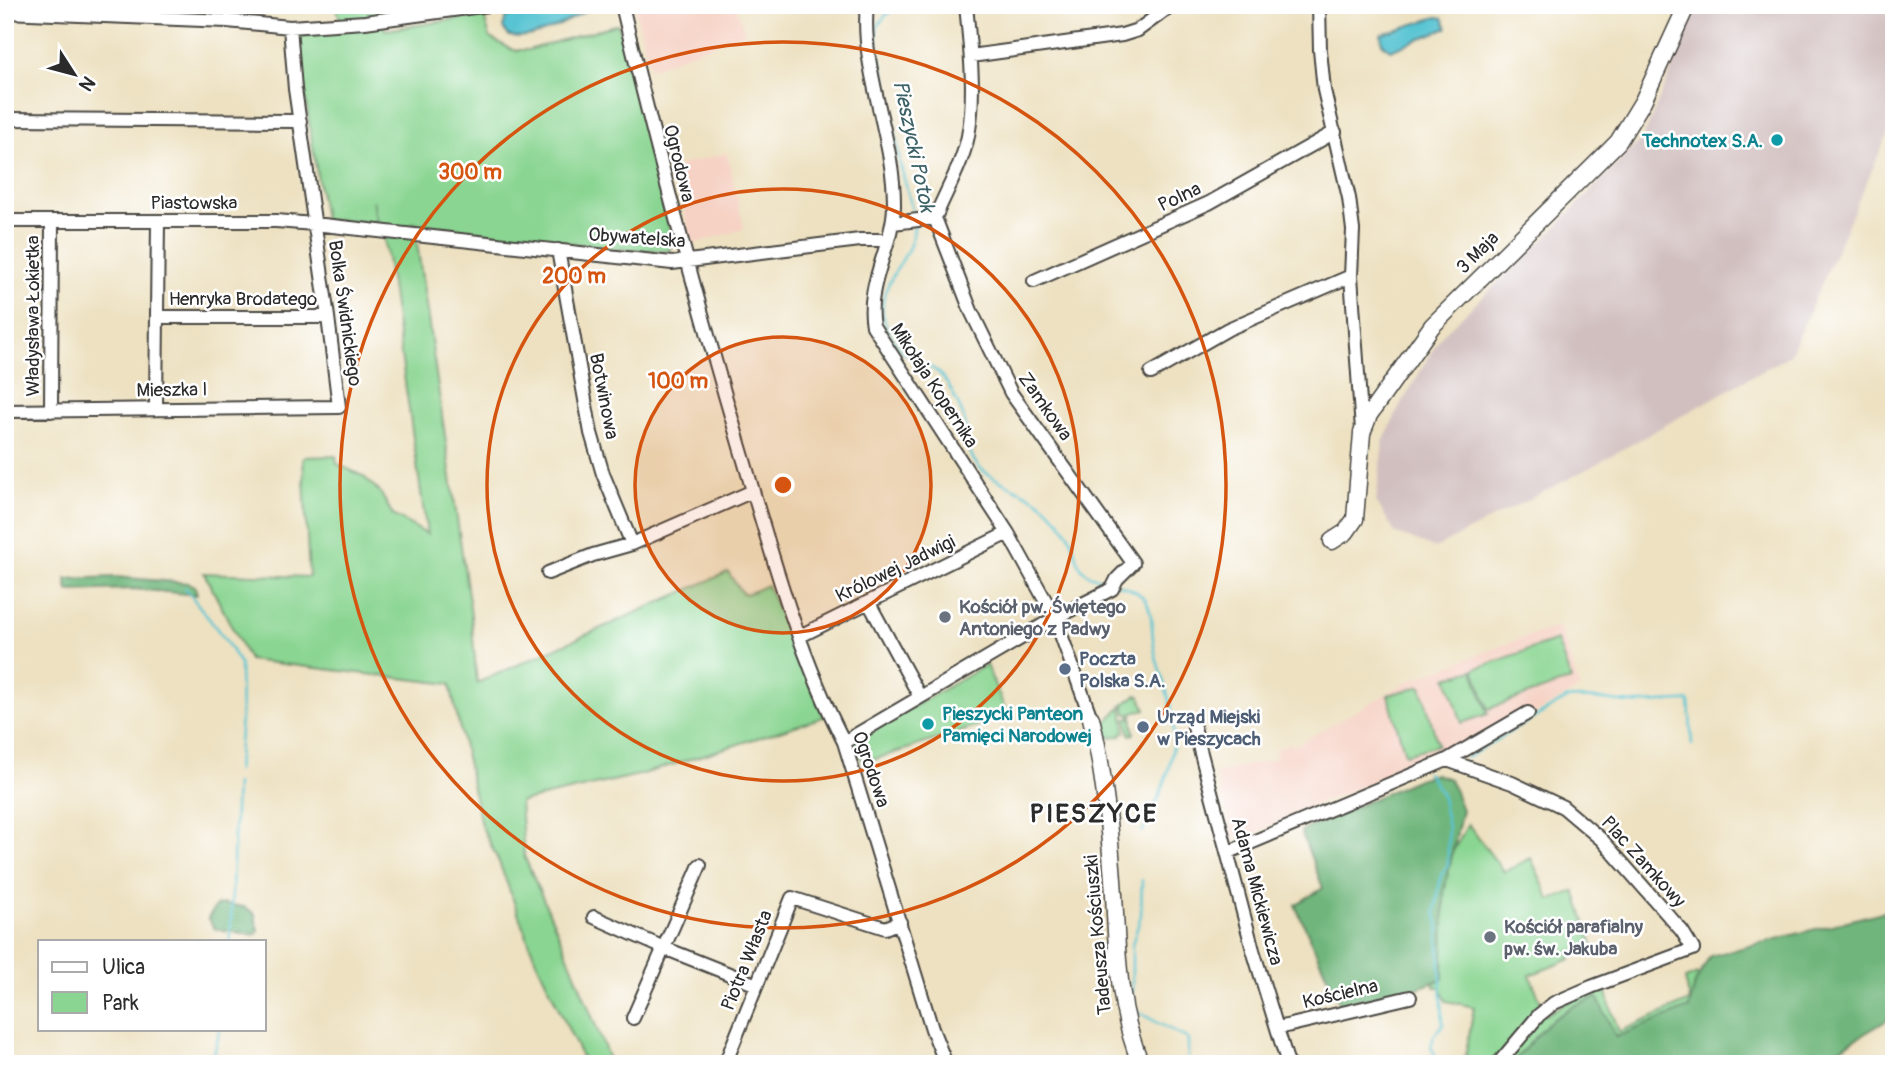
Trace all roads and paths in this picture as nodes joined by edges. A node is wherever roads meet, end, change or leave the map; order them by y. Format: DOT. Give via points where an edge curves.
graph roads {
  1 [pos="489,5"];
  2 [pos="622,5"];
  3 [pos="867,5"];
  4 [pos="966,5"];
  5 [pos="1172,5"];
  6 [pos="1319,5"];
  7 [pos="1687,5"];
  8 [pos="465,8"];
  9 [pos="5,12"];
  10 [pos="290,27"];
  11 [pos="971,56"];
  12 [pos="5,119"];
  13 [pos="299,121"];
  14 [pos="1335,132"];
  15 [pos="935,218"];
  16 [pos="5,220"];
  17 [pos="52,221"];
  18 [pos="158,221"];
  19 [pos="893,223"];
  20 [pos="314,224"];
  21 [pos="383,230"];
  22 [pos="888,240"];
  23 [pos="558,250"];
  24 [pos="686,261"];
  25 [pos="1351,276"];
  26 [pos="1034,281"];
  27 [pos="158,317"];
  28 [pos="328,317"];
  29 [pos="1151,373"];
  30 [pos="339,407"];
  31 [pos="156,408"];
  32 [pos="5,411"];
  33 [pos="51,411"];
  34 [pos="1362,433"];
  35 [pos="753,491"];
  36 [pos="1008,533"];
  37 [pos="1332,541"];
  38 [pos="632,544"];
  39 [pos="548,573"];
  40 [pos="869,603"];
  41 [pos="1055,618"];
  42 [pos="800,636"];
  43 [pos="920,697"];
  44 [pos="1528,713"];
  45 [pos="1091,718"];
  46 [pos="1194,727"];
  47 [pos="844,742"];
  48 [pos="1447,760"];
  49 [pos="1229,852"];
  50 [pos="700,865"];
  51 [pos="594,917"];
  52 [pos="900,922"];
  53 [pos="664,948"];
  54 [pos="757,985"];
  55 [pos="1410,997"];
  56 [pos="633,1018"];
  57 [pos="1278,1028"];
  58 [pos="726,1064"];
  59 [pos="946,1064"];
  60 [pos="1142,1064"];
  61 [pos="1288,1064"];
  62 [pos="1498,1064"];
  1 -- 8 [label="street"];
  2 -- 24 [label="street, Ogrodowa"];
  3 -- 19 [label="street, Mikołaja Kopernika" via="866,41 892,170"];
  4 -- 11 [label="street"];
  5 -- 11 [label="street" via="1138,30 1122,35"];
  6 -- 14 [label="street" via="1322,70"];
  7 -- 34 [label="main road, 3 Maja" via="1643,101 1618,142 1432,326 1369,415"];
  8 -- 10 [label="street"];
  9 -- 10 [label="street"];
  10 -- 13 [label="street, Bolka Świdnickiego"];
  11 -- 15 [label="street" via="968,137"];
  12 -- 13 [label="street"];
  13 -- 20 [label="street, Bolka Świdnickiego"];
  14 -- 25 [label="street" via="1353,230"];
  14 -- 26 [label="street, Polna" via="1209,203"];
  15 -- 19 [label="street"];
  15 -- 41 [label="street, Zamkowa" via="971,311 1011,393 1133,563 1115,584"];
  16 -- 17 [label="street, Piastowska"];
  17 -- 18 [label="street, Piastowska"];
  17 -- 33 [label="street, Władysława Łokietka"];
  18 -- 20 [label="street, Piastowska"];
  18 -- 27 [label="street"];
  19 -- 22 [label="street, Mikołaja Kopernika"];
  20 -- 21 [label="street, Piastowska"];
  20 -- 28 [label="street, Bolka Świdnickiego"];
  21 -- 23 [label="street, Obywatelska"];
  22 -- 24 [label="street, Obywatelska"];
  22 -- 36 [label="street, Mikołaja Kopernika" via="872,300 873,326"];
  23 -- 24 [label="street, Obywatelska"];
  23 -- 38 [label="street, Botwinowa" via="591,433"];
  24 -- 35 [label="street, Ogrodowa"];
  25 -- 29 [label="street" via="1228,329"];
  25 -- 34 [label="street"];
  27 -- 28 [label="street, Henryka Brodatego"];
  27 -- 31 [label="street"];
  28 -- 30 [label="street, Bolka Świdnickiego"];
  30 -- 31 [label="street, Mieszka I"];
  31 -- 33 [label="street, Mieszka I"];
  32 -- 33 [label="street, Mieszka I"];
  34 -- 37 [label="main road, 3 Maja" via="1354,519 1346,532"];
  35 -- 38 [label="street"];
  35 -- 42 [label="street, Ogrodowa"];
  36 -- 40 [label="street, Królowej Jadwigi"];
  36 -- 41 [label="street, Mikołaja Kopernika"];
  38 -- 39 [label="street"];
  40 -- 42 [label="street, Królowej Jadwigi"];
  40 -- 43 [label="street"];
  41 -- 43 [label="street"];
  41 -- 45 [label="street, Mikołaja Kopernika"];
  42 -- 47 [label="street, Ogrodowa"];
  43 -- 47 [label="street"];
  44 -- 48 [label="street"];
  45 -- 60 [label="main road, Tadeusza Kościuszki" via="1109,824 1121,994 1126,1023"];
  46 -- 49 [label="street, Adama Mickiewicza"];
  47 -- 52 [label="street, Ogrodowa"];
  48 -- 49 [label="street"];
  48 -- 62 [label="street, Plac Zamkowy" via="1563,807 1602,840 1693,949 1554,1003"];
  49 -- 57 [label="street, Adama Mickiewicza"];
  50 -- 53 [label="street"];
  51 -- 53 [label="street"];
  52 -- 54 [label="street, Piotra Własta" via="885,928 792,898"];
  52 -- 59 [label="street, Ogrodowa"];
  53 -- 54 [label="street"];
  53 -- 56 [label="street"];
  54 -- 58 [label="street, Piotra Własta"];
  55 -- 57 [label="street, Kościelna"];
  57 -- 61 [label="street, Adama Mickiewicza"];
}
